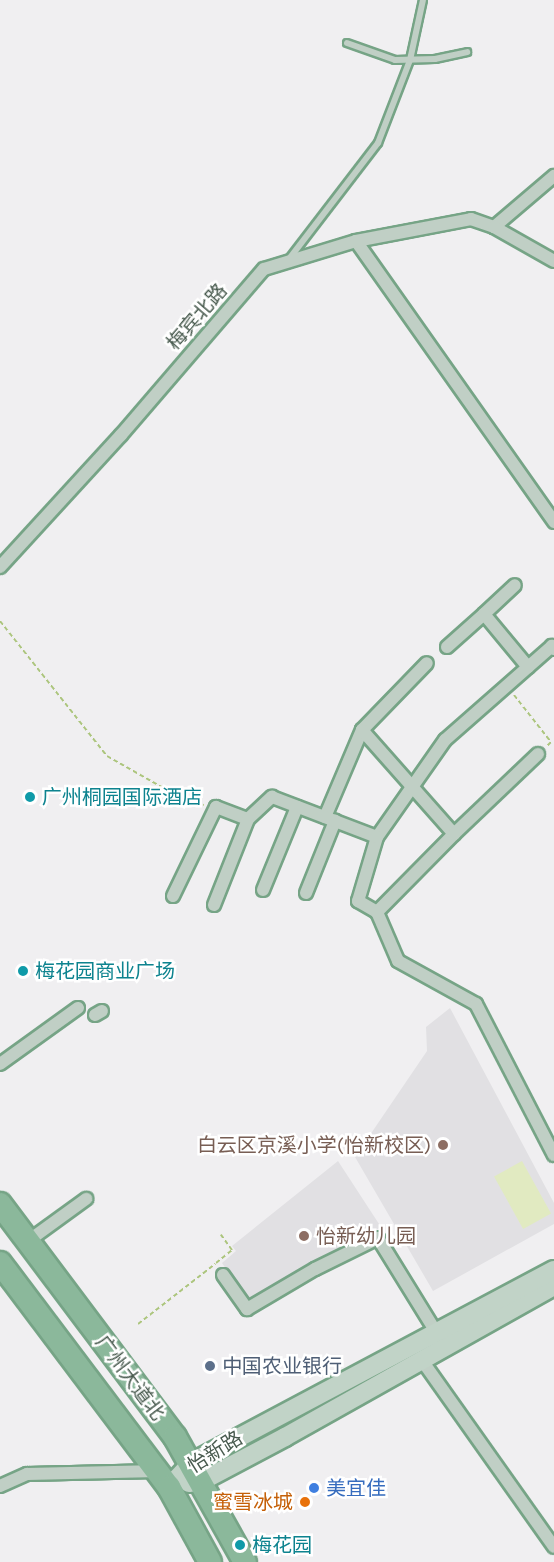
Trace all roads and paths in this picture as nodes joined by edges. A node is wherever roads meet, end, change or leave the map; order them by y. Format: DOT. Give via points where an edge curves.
graph roads {
  1 [pos="423,0"];
  2 [pos="348,43"];
  3 [pos="467,52"];
  4 [pos="410,60"];
  5 [pos="554,176"];
  6 [pos="494,227"];
  7 [pos="356,241"];
  8 [pos="287,261"];
  9 [pos="554,261"];
  10 [pos="554,522"];
  11 [pos="0,567"];
  12 [pos="515,585"];
  13 [pos="484,614"];
  14 [pos="0,621"];
  15 [pos="447,647"];
  16 [pos="554,649"];
  17 [pos="427,663"];
  18 [pos="528,667"];
  19 [pos="514,695"];
  20 [pos="362,730"];
  21 [pos="551,742"];
  22 [pos="538,754"];
  23 [pos="411,789"];
  24 [pos="188,802"];
  25 [pos="297,807"];
  26 [pos="248,819"];
  27 [pos="330,819"];
  28 [pos="454,834"];
  29 [pos="377,837"];
  30 [pos="263,890"];
  31 [pos="306,893"];
  32 [pos="173,896"];
  33 [pos="214,905"];
  34 [pos="376,912"];
  35 [pos="78,1008"];
  36 [pos="0,1064"];
  37 [pos="554,1155"];
  38 [pos="86,1198"];
  39 [pos="0,1204"];
  40 [pos="220,1235"];
  41 [pos="28,1241"];
  42 [pos="0,1263"];
  43 [pos="215,1264"];
  44 [pos="554,1270"];
  45 [pos="224,1275"];
  46 [pos="554,1286"];
  47 [pos="138,1324"];
  48 [pos="435,1332"];
  49 [pos="421,1359"];
  50 [pos="196,1472"];
  51 [pos="163,1479"];
  52 [pos="0,1486"];
  53 [pos="554,1547"];
  54 [pos="210,1562"];
  55 [pos="245,1562"];
  1 -- 4 [label="lane"];
  2 -- 4 [label="lane" via="373,55"];
  3 -- 4 [label="lane"];
  4 -- 8 [label="lane" via="378,142"];
  5 -- 6 [label="street"];
  6 -- 7 [label="street, 梅宾北路" via="471,219"];
  6 -- 9 [label="street, 梅宾北路"];
  7 -- 8 [label="street, 梅宾北路"];
  7 -- 10 [label="street"];
  8 -- 11 [label="street, 梅宾北路" via="264,269 121,435"];
  12 -- 13 [label="street"];
  13 -- 15 [label="street"];
  13 -- 18 [label="street"];
  14 -- 24 [label="path" via="107,756"];
  16 -- 18 [label="street" via="552,646"];
  17 -- 20 [label="street"];
  18 -- 23 [label="street" via="445,740"];
  19 -- 21 [label="path"];
  20 -- 23 [label="street"];
  20 -- 27 [label="street"];
  22 -- 28 [label="street"];
  23 -- 28 [label="street"];
  23 -- 29 [label="street"];
  25 -- 26 [label="street" via="272,797"];
  25 -- 27 [label="street"];
  25 -- 30 [label="street"];
  26 -- 32 [label="street" via="216,807"];
  26 -- 33 [label="street"];
  27 -- 29 [label="street"];
  27 -- 31 [label="street"];
  28 -- 34 [label="street"];
  29 -- 34 [label="street" via="358,901"];
  34 -- 37 [label="street" via="398,961 476,1004"];
  35 -- 36 [label="street"];
  38 -- 41 [label="street"];
  39 -- 41 [label="highway, 广州大道北"];
  40 -- 43 [label="path" via="232,1250"];
  41 -- 50 [label="highway, 广州大道北"];
  42 -- 51 [label="highway, 广州大道北"];
  43 -- 45 [label="path"];
  43 -- 47 [label="path"];
  44 -- 48 [label="main road, 怡新路"];
  45 -- 48 [label="street" via="247,1309 378,1238"];
  46 -- 49 [label="main road, 怡新路"];
  48 -- 50 [label="main road, 怡新路"];
  49 -- 50 [label="main road, 怡新路"];
  49 -- 53 [label="street"];
  50 -- 51 [label="main road, 怡新路"];
  50 -- 55 [label="highway, 广州大道北"];
  51 -- 52 [label="street" via="27,1473"];
  51 -- 54 [label="highway, 广州大道北"];
}
